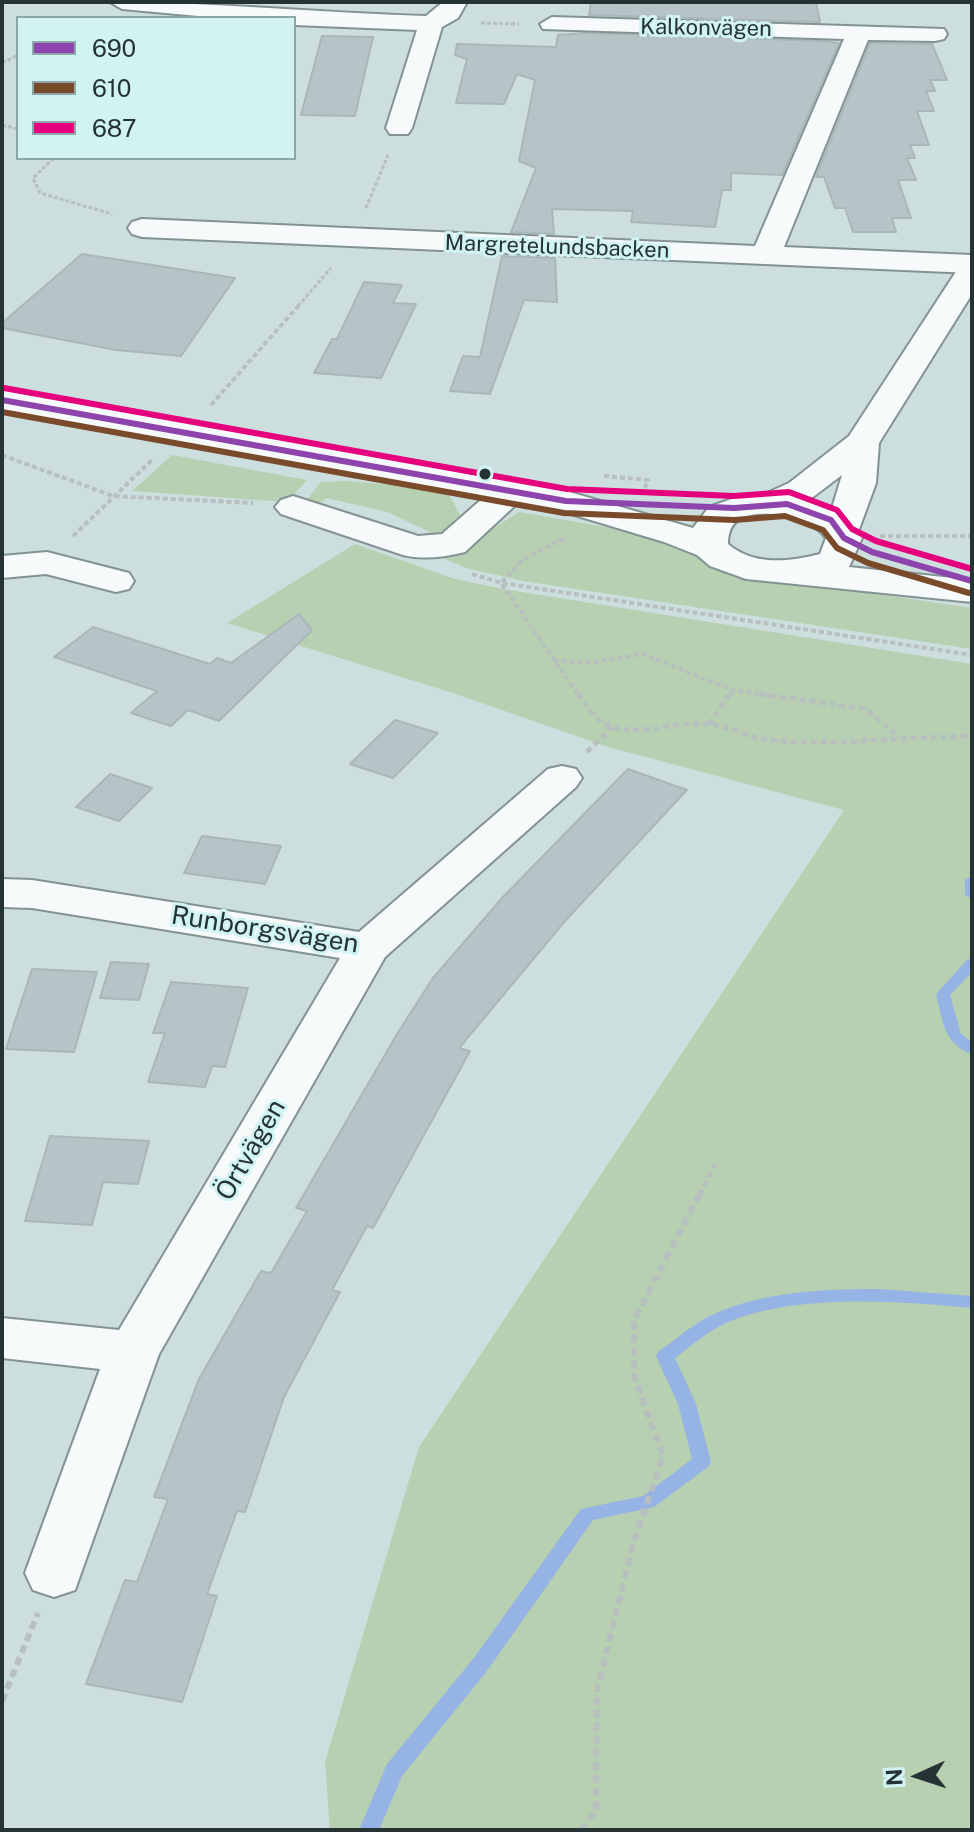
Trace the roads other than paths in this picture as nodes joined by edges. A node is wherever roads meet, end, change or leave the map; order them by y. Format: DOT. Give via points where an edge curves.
graph roads {
  1 [pos="122,2"];
  2 [pos="455,2"];
  3 [pos="152,4"];
  4 [pos="281,16"];
  5 [pos="296,17"];
  6 [pos="431,23"];
  7 [pos="552,24"];
  8 [pos="859,32"];
  9 [pos="935,34"];
  10 [pos="399,128"];
  11 [pos="142,228"];
  12 [pos="766,255"];
  13 [pos="972,264"];
  14 [pos="972,270"];
  15 [pos="2,400"];
  16 [pos="862,443"];
  17 [pos="511,491"];
  18 [pos="566,501"];
  19 [pos="772,504"];
  20 [pos="293,507"];
  21 [pos="734,508"];
  22 [pos="859,533"];
  23 [pos="710,547"];
  24 [pos="2,567"];
  25 [pos="792,573"];
  26 [pos="116,581"];
  27 [pos="972,581"];
  28 [pos="972,591"];
  29 [pos="562,778"];
  30 [pos="2,893"];
  31 [pos="368,948"];
  32 [pos="2,1338"];
  33 [pos="133,1352"];
  34 [pos="54,1573"];
  1 -- 3 [label="street"];
  2 -- 6 [label="street" via="449,13"];
  3 -- 4 [label="street"];
  5 -- 6 [label="street"];
  6 -- 10 [label="street"];
  7 -- 8 [label="street, Kalkonvägen"];
  8 -- 9 [label="street, Kalkonvägen"];
  8 -- 12 [label="street"];
  11 -- 12 [label="street, Margretelundsbacken"];
  12 -- 13 [label="street, Margretelundsbacken"];
  14 -- 16 [label="street"];
  15 -- 17 [label="street"];
  16 -- 19 [label="street" via="801,490"];
  16 -- 22 [label="street"];
  17 -- 18 [label="street"];
  17 -- 20 [label="street" via="452,544 416,547"];
  18 -- 21 [label="street"];
  18 -- 23 [label="street"];
  19 -- 21 [label="street"];
  19 -- 22 [label="street" via="814,511"];
  21 -- 23 [label="street" via="712,522 707,534"];
  22 -- 25 [label="street" via="835,561"];
  22 -- 27 [label="street" via="872,552"];
  23 -- 25 [label="street" via="746,568"];
  24 -- 26 [label="street" via="47,563"];
  25 -- 28 [label="street"];
  29 -- 31 [label="street, Runborgsvägen"];
  30 -- 31 [label="street, Runborgsvägen"];
  31 -- 33 [label="street, Örtvägen"];
  32 -- 33 [label="street"];
  33 -- 34 [label="street, Örtvägen"];
}
